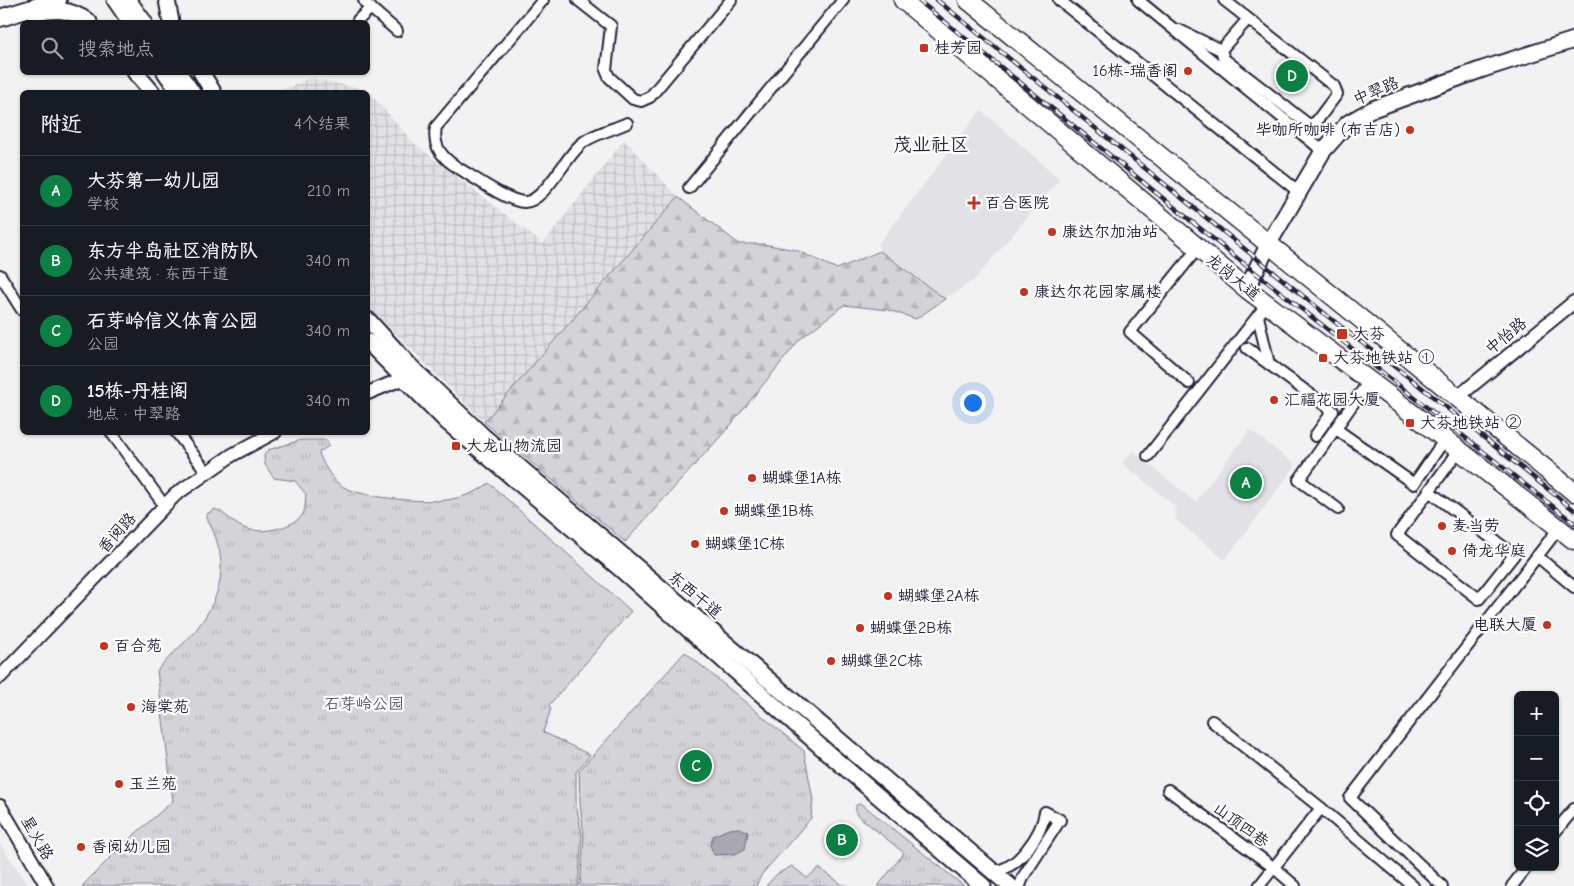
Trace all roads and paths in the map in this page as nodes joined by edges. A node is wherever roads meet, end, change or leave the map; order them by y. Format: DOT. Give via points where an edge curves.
graph roads {
  1 [pos="58,0"];
  2 [pos="114,0"];
  3 [pos="128,0"];
  4 [pos="167,0"];
  5 [pos="543,0"];
  6 [pos="578,0"];
  7 [pos="731,0"];
  8 [pos="843,0"];
  9 [pos="903,0"];
  10 [pos="968,0"];
  11 [pos="1059,0"];
  12 [pos="1138,0"];
  13 [pos="1224,0"];
  14 [pos="367,4"];
  15 [pos="0,19"];
  16 [pos="86,20"];
  17 [pos="129,20"];
  18 [pos="143,20"];
  19 [pos="171,20"];
  20 [pos="358,20"];
  21 [pos="1247,20"];
  22 [pos="1165,23"];
  23 [pos="397,31"];
  24 [pos="1574,40"];
  25 [pos="1221,50"];
  26 [pos="138,75"];
  27 [pos="167,75"];
  28 [pos="180,75"];
  29 [pos="203,75"];
  30 [pos="150,90"];
  31 [pos="178,90"];
  32 [pos="191,90"];
  33 [pos="212,90"];
  34 [pos="627,123"];
  35 [pos="1323,151"];
  36 [pos="689,188"];
  37 [pos="1299,192"];
  38 [pos="1269,243"];
  39 [pos="1198,248"];
  40 [pos="0,275"];
  41 [pos="1247,289"];
  42 [pos="1574,302"];
  43 [pos="20,307"];
  44 [pos="1262,310"];
  45 [pos="370,323"];
  46 [pos="370,344"];
  47 [pos="1247,348"];
  48 [pos="1269,364"];
  49 [pos="410,376"];
  50 [pos="1370,381"];
  51 [pos="1189,383"];
  52 [pos="370,392"];
  53 [pos="1459,396"];
  54 [pos="1336,429"];
  55 [pos="113,435"];
  56 [pos="178,435"];
  57 [pos="270,435"];
  58 [pos="1315,436"];
  59 [pos="1445,439"];
  60 [pos="1459,450"];
  61 [pos="1148,456"];
  62 [pos="206,471"];
  63 [pos="1430,492"];
  64 [pos="1574,492"];
  65 [pos="164,505"];
  66 [pos="1338,509"];
  67 [pos="1559,528"];
  68 [pos="1574,540"];
  69 [pos="1538,556"];
  70 [pos="1574,587"];
  71 [pos="0,677"];
  72 [pos="1212,721"];
  73 [pos="1168,790"];
  74 [pos="0,806"];
  75 [pos="1321,808"];
  76 [pos="1574,809"];
  77 [pos="1559,827"];
  78 [pos="1273,867"];
  79 [pos="992,871"];
  80 [pos="1524,871"];
  81 [pos="47,886"];
  82 [pos="983,886"];
  83 [pos="1010,886"];
  84 [pos="1020,886"];
  85 [pos="1258,886"];
  86 [pos="1295,886"];
  87 [pos="1413,886"];
  88 [pos="1442,886"];
  89 [pos="1512,886"];
  1 -- 15 [label="main road"];
  2 -- 17 [label="main road"];
  3 -- 18 [label="main road"];
  4 -- 19 [label="main road"];
  5 -- 34 [label="street" via="436,127 434,137 440,153 450,164 524,202 545,188 584,141"];
  6 -- 7 [label="street" via="611,26 606,70 609,77 633,99 641,100 650,97"];
  8 -- 36 [label="street"];
  9 -- 39 [label="highway, 龙岗大道"];
  10 -- 38 [label="highway"];
  11 -- 37 [label="street"];
  12 -- 22 [label="street"];
  13 -- 21 [label="street"];
  14 -- 20 [label="street"];
  14 -- 23 [label="street"];
  15 -- 16 [label="main road" via="66,10"];
  21 -- 25 [label="street"];
  21 -- 25 [label="street" via="1336,90 1316,122 1309,125 1304,122 1224,59"];
  22 -- 25 [label="street"];
  22 -- 35 [label="street"];
  24 -- 35 [label="main road, 中翠路" via="1483,68 1372,109 1348,123"];
  26 -- 30 [label="main road"];
  27 -- 31 [label="main road"];
  28 -- 32 [label="main road"];
  29 -- 33 [label="main road"];
  35 -- 37 [label="main road, 中翠路"];
  37 -- 38 [label="main road, 中翠路"];
  38 -- 41 [label="main road, 中翠路"];
  38 -- 53 [label="highway"];
  39 -- 41 [label="highway, 龙岗大道"];
  39 -- 51 [label="street" via="1130,332"];
  40 -- 43 [label="street"];
  41 -- 44 [label="highway, 龙岗大道"];
  42 -- 53 [label="street, 中怡路"];
  44 -- 48 [label="street"];
  44 -- 50 [label="highway, 龙岗大道"];
  44 -- 61 [label="street"];
  45 -- 49 [label="main road, 东西干道"];
  46 -- 49 [label="main road, 东西干道"];
  47 -- 48 [label="street"];
  48 -- 58 [label="street" via="1333,411"];
  49 -- 52 [label="street"];
  49 -- 79 [label="main road, 东西干道"];
  49 -- 82 [label="main road, 东西干道" via="447,422"];
  50 -- 54 [label="street"];
  50 -- 59 [label="highway, 龙岗大道"];
  53 -- 64 [label="highway"];
  54 -- 59 [label="street" via="1414,484"];
  54 -- 66 [label="street" via="1299,480"];
  55 -- 65 [label="street"];
  56 -- 62 [label="street"];
  57 -- 62 [label="street, 香阅路"];
  59 -- 60 [label="highway, 龙岗大道"];
  60 -- 63 [label="street"];
  60 -- 67 [label="highway, 龙岗大道"];
  62 -- 65 [label="street, 香阅路"];
  63 -- 63 [label="street" via="1397,535 1479,599 1514,555"];
  65 -- 71 [label="street, 香阅路" via="103,573"];
  67 -- 68 [label="highway, 龙岗大道"];
  67 -- 69 [label="street"];
  69 -- 70 [label="street"];
  69 -- 88 [label="street" via="1350,798"];
  72 -- 75 [label="street"];
  73 -- 78 [label="street, 山顶四巷"];
  74 -- 81 [label="street, 星火路"];
  75 -- 78 [label="street"];
  75 -- 87 [label="street"];
  76 -- 77 [label="street"];
  78 -- 85 [label="street"];
  78 -- 86 [label="street, 山顶四巷"];
  79 -- 83 [label="main road, 东西干道"];
  79 -- 84 [label="street" via="1008,868 1018,858 1040,832 1045,812 1060,820 1022,877"];
  80 -- 89 [label="street"];
}
